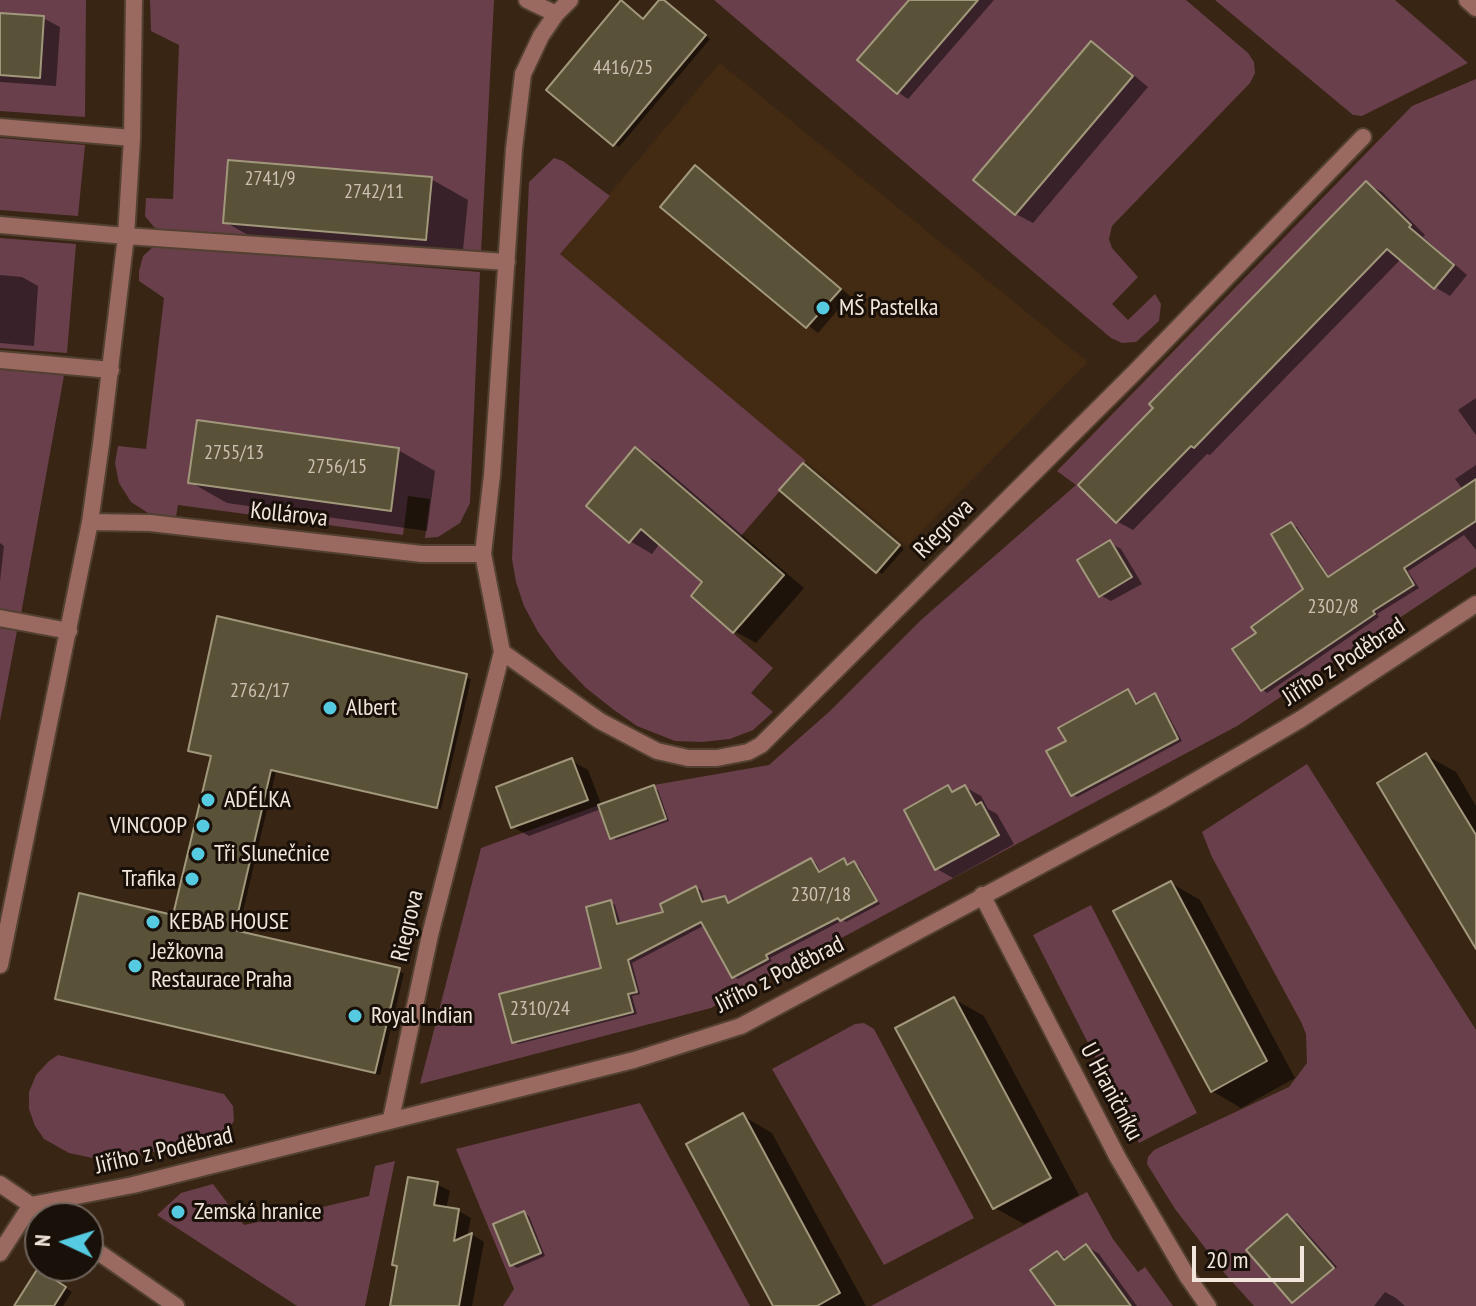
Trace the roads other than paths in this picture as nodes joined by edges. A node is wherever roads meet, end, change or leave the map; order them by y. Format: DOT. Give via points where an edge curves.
graph roads {
  1 [pos="134,0"];
  2 [pos="527,0"];
  3 [pos="570,0"];
  4 [pos="1467,0"];
  5 [pos="553,7"];
  6 [pos="1476,8"];
  7 [pos="0,127"];
  8 [pos="1363,137"];
  9 [pos="132,138"];
  10 [pos="0,225"];
  11 [pos="126,236"];
  12 [pos="507,262"];
  13 [pos="0,360"];
  14 [pos="111,370"];
  15 [pos="90,522"];
  16 [pos="483,554"];
  17 [pos="1476,604"];
  18 [pos="0,618"];
  19 [pos="69,631"];
  20 [pos="502,652"];
  21 [pos="982,895"];
  22 [pos="3,930"];
  23 [pos="0,965"];
  24 [pos="391,1119"];
  25 [pos="0,1184"];
  26 [pos="27,1202"];
  27 [pos="46,1202"];
  28 [pos="24,1216"];
  29 [pos="0,1253"];
  30 [pos="104,1256"];
  31 [pos="176,1306"];
  32 [pos="1208,1306"];
  1 -- 9 [label="street"];
  2 -- 5 [label="street"];
  3 -- 5 [label="street, Riegrova"];
  4 -- 6 [label="street"];
  5 -- 12 [label="street, Riegrova" via="523,74"];
  7 -- 9 [label="street"];
  8 -- 20 [label="street, Riegrova" via="761,745 717,758 657,751 600,721"];
  9 -- 11 [label="street"];
  10 -- 11 [label="street"];
  11 -- 12 [label="street"];
  11 -- 14 [label="street"];
  12 -- 16 [label="street, Riegrova"];
  13 -- 14 [label="street"];
  14 -- 15 [label="street"];
  15 -- 16 [label="street, Kollárova" via="150,523 422,554"];
  15 -- 19 [label="street"];
  16 -- 20 [label="street, Riegrova"];
  17 -- 21 [label="street, Jiřího z Poděbrad" via="1261,743"];
  18 -- 19 [label="street"];
  19 -- 22 [label="street"];
  20 -- 24 [label="street, Riegrova" via="430,935"];
  21 -- 24 [label="street, Jiřího z Poděbrad" via="741,1026 634,1060"];
  21 -- 32 [label="street, U Hraničníku" via="1115,1153"];
  22 -- 23 [label="street"];
  24 -- 27 [label="street, Jiřího z Poděbrad"];
  25 -- 26 [label="street"];
  28 -- 29 [label="street"];
  30 -- 31 [label="street"];
}
